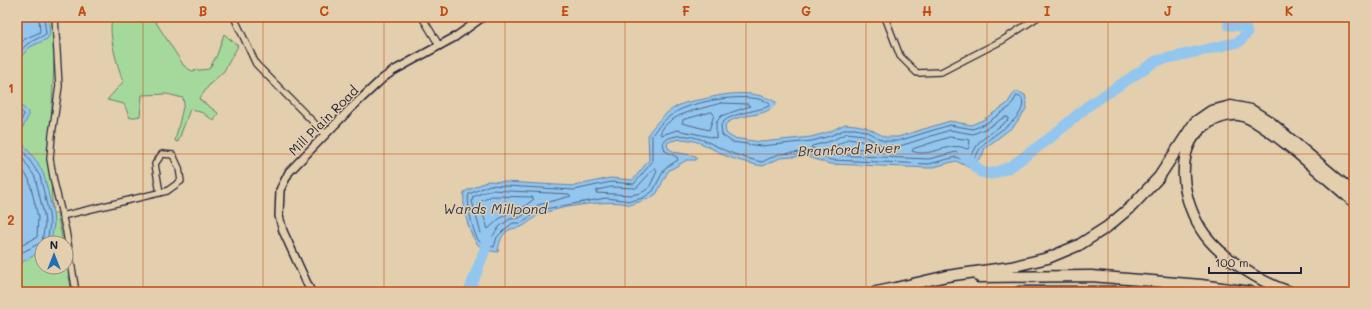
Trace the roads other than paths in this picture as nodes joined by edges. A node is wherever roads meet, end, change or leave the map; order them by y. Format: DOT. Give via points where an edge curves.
graph roads {
  1 [pos="55,17"];
  2 [pos="234,17"];
  3 [pos="422,17"];
  4 [pos="483,17"];
  5 [pos="885,17"];
  6 [pos="1038,17"];
  7 [pos="439,45"];
  8 [pos="326,134"];
  9 [pos="160,193"];
  10 [pos="1354,193"];
  11 [pos="1354,202"];
  12 [pos="62,216"];
  13 [pos="891,289"];
  14 [pos="76,292"];
  15 [pos="311,292"];
  16 [pos="876,292"];
  17 [pos="1019,292"];
  18 [pos="1115,292"];
  19 [pos="1250,292"];
  20 [pos="1290,292"];
  1 -- 12 [label="street" via="58,86 50,159"];
  2 -- 8 [label="street" via="256,64"];
  3 -- 7 [label="street"];
  4 -- 7 [label="street, Mill Plain Road"];
  5 -- 6 [label="street" via="900,56 917,73 942,72 1003,40"];
  7 -- 8 [label="street, Mill Plain Road" via="382,79"];
  8 -- 15 [label="street, Mill Plain Road" via="289,172 280,190 278,203 283,231"];
  9 -- 9 [label="street" via="168,191 181,181 173,155 162,154 155,164"];
  9 -- 12 [label="street"];
  10 -- 13 [label="highway" via="1270,122 1251,110 1231,106 1211,111 1195,122 1159,178 1107,227 1080,245 1048,258 1011,267 947,276"];
  11 -- 20 [label="highway" via="1261,124 1239,115 1219,117 1200,128 1188,144 1184,166 1186,193 1193,214 1206,236 1226,256 1250,273"];
  12 -- 14 [label="street"];
  13 -- 16 [label="highway"];
  13 -- 19 [label="highway" via="986,277 1040,275 1148,279"];
  17 -- 18 [label="highway"];
}
